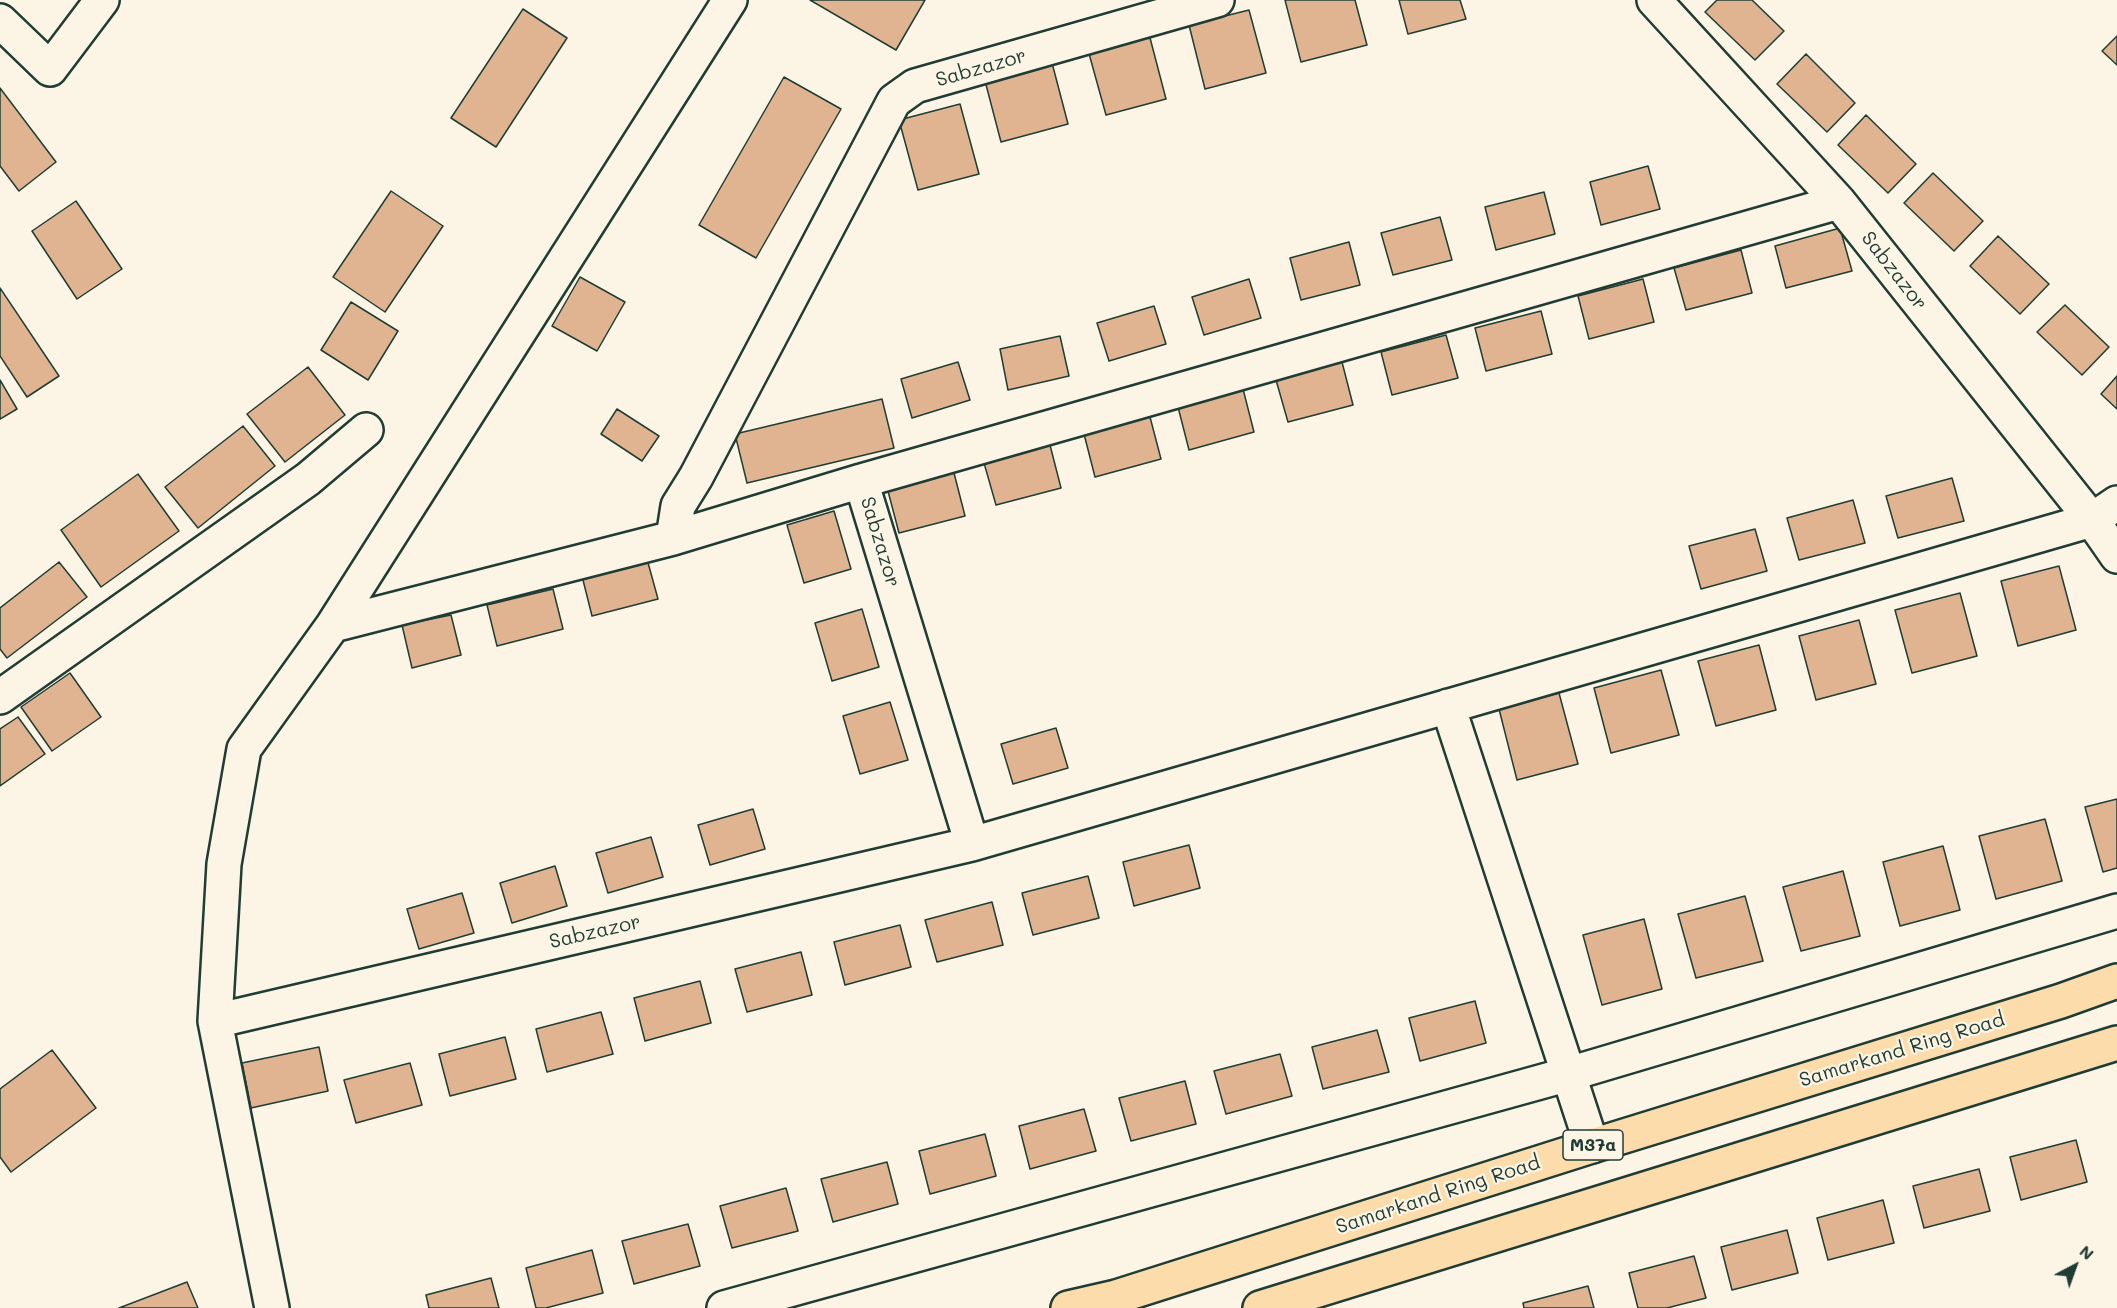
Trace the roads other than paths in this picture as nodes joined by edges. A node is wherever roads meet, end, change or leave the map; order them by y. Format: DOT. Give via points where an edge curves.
graph roads {
  1 [pos="102,0"];
  2 [pos="730,0"];
  3 [pos="1217,0"];
  4 [pos="1654,0"];
  5 [pos="0,21"];
  6 [pos="1839,202"];
  7 [pos="366,430"];
  8 [pos="861,481"];
  9 [pos="2104,512"];
  10 [pos="673,537"];
  11 [pos="2117,556"];
  12 [pos="333,625"];
  13 [pos="0,697"];
  14 [pos="1448,706"];
  15 [pos="972,844"];
  16 [pos="2117,911"];
  17 [pos="2117,981"];
  18 [pos="215,1021"];
  19 [pos="2117,1043"];
  20 [pos="1569,1074"];
  21 [pos="1592,1146"];
  22 [pos="272,1308"];
  23 [pos="724,1308"];
  24 [pos="1068,1308"];
  25 [pos="1260,1308"];
  1 -- 5 [label="street" via="50,69"];
  2 -- 12 [label="street"];
  3 -- 10 [label="street, Sabzazor" via="915,86 894,101 678,506"];
  4 -- 6 [label="street, Sabzazor"];
  6 -- 8 [label="street"];
  6 -- 9 [label="street, Sabzazor"];
  7 -- 13 [label="street" via="308,479"];
  8 -- 10 [label="street, Sabzazor"];
  8 -- 15 [label="street, Sabzazor"];
  9 -- 11 [label="street, Sabzazor"];
  9 -- 14 [label="street"];
  10 -- 12 [label="street"];
  12 -- 18 [label="street" via="244,749 225,864"];
  14 -- 15 [label="street"];
  14 -- 20 [label="street"];
  15 -- 18 [label="street, Sabzazor"];
  16 -- 20 [label="street"];
  17 -- 21 [label="highway, Samarkand Ring Road / M37a"];
  18 -- 22 [label="street"];
  19 -- 25 [label="highway"];
  20 -- 21 [label="street"];
  20 -- 23 [label="street"];
  21 -- 24 [label="highway, Samarkand Ring Road / M37a" via="1116,1297"];
}
